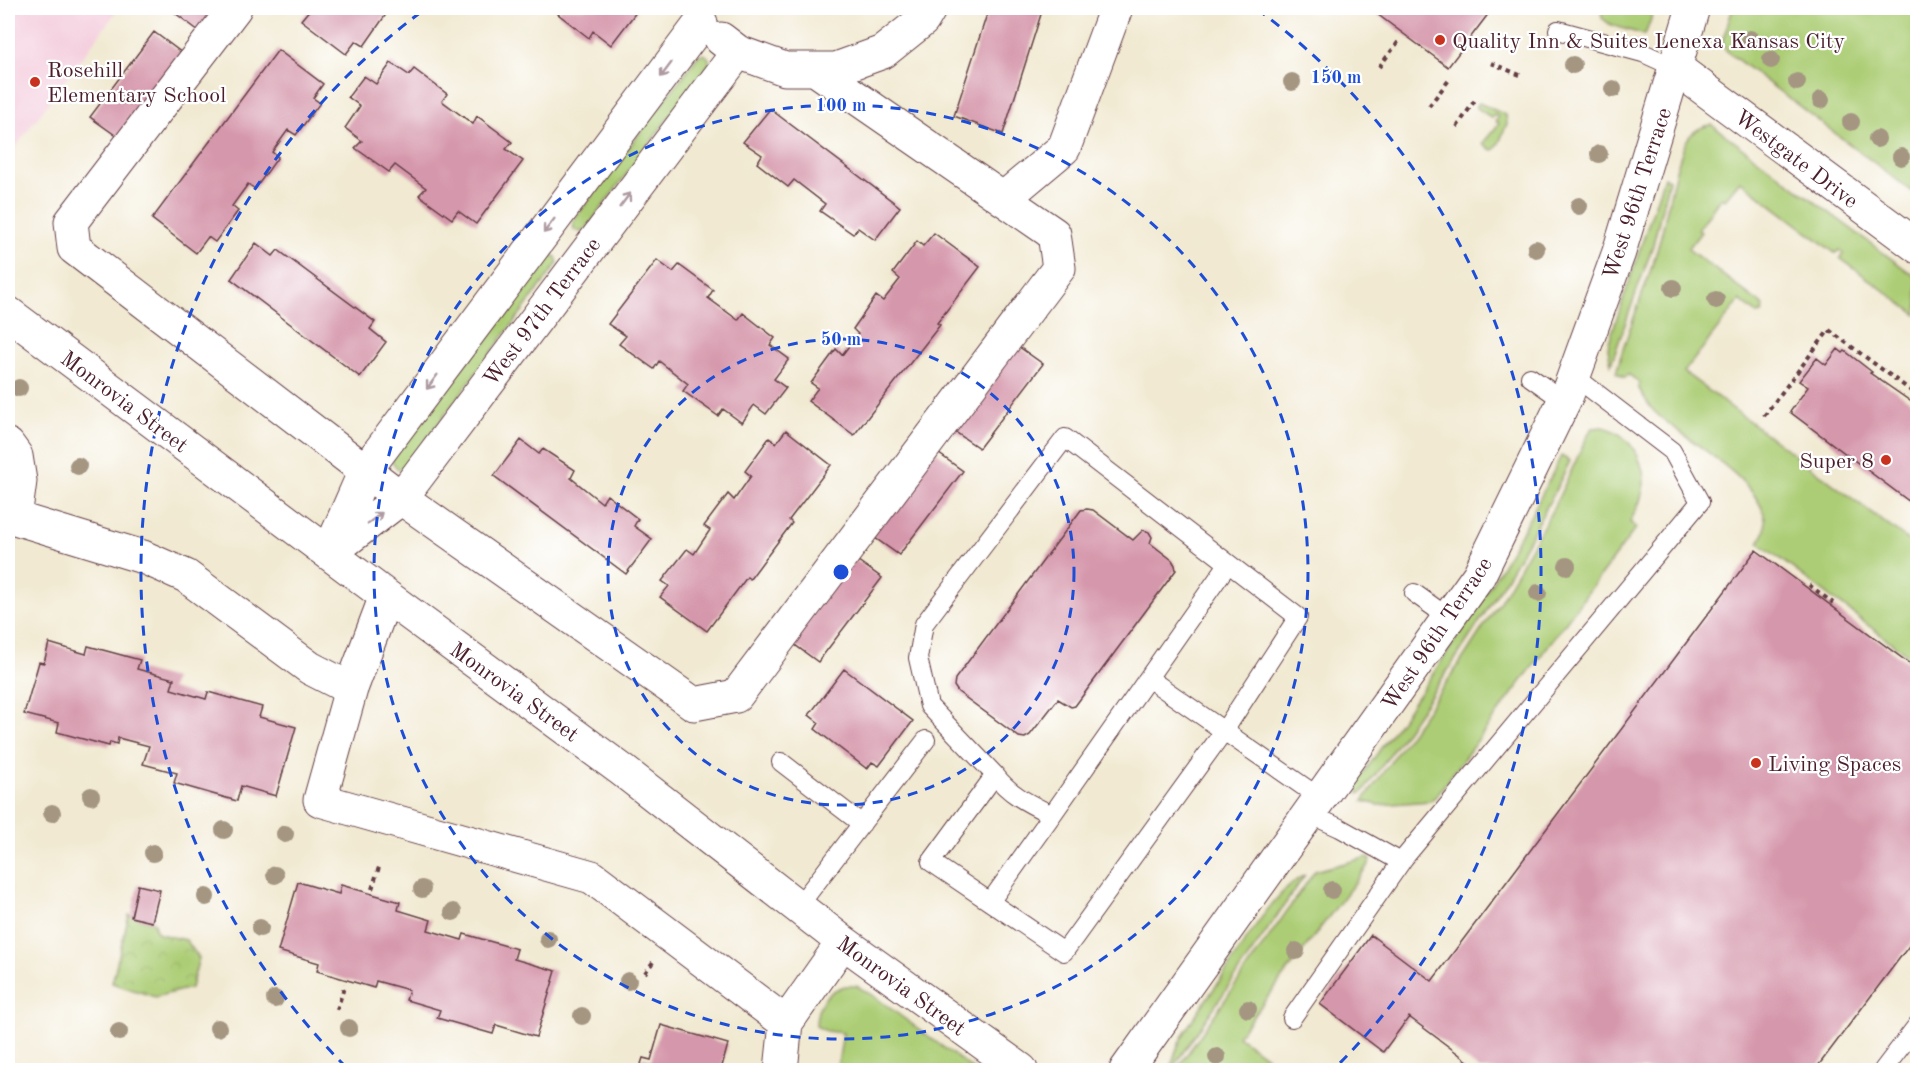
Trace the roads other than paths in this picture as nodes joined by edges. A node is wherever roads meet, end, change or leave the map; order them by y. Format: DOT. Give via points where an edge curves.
graph roads {
  1 [pos="235,8"];
  2 [pos="930,8"];
  3 [pos="1116,8"];
  4 [pos="1692,8"];
  5 [pos="696,15"];
  6 [pos="1558,30"];
  7 [pos="738,52"];
  8 [pos="1676,68"];
  9 [pos="815,69"];
  10 [pos="1003,199"];
  11 [pos="1917,248"];
  12 [pos="8,314"];
  13 [pos="1530,377"];
  14 [pos="1569,389"];
  15 [pos="8,445"];
  16 [pos="365,471"];
  17 [pos="401,498"];
  18 [pos="329,554"];
  19 [pos="1228,564"];
  20 [pos="1414,593"];
  21 [pos="386,596"];
  22 [pos="1449,618"];
  23 [pos="1148,678"];
  24 [pos="351,689"];
  25 [pos="1224,731"];
  26 [pos="926,740"];
  27 [pos="781,762"];
  28 [pos="995,775"];
  29 [pos="1315,806"];
  30 [pos="1052,815"];
  31 [pos="862,824"];
  32 [pos="1401,862"];
  33 [pos="990,902"];
  34 [pos="797,908"];
  35 [pos="843,942"];
  36 [pos="1292,1018"];
  37 [pos="786,1023"];
  38 [pos="1917,1024"];
  39 [pos="781,1071"];
  40 [pos="1021,1071"];
  41 [pos="1126,1071"];
  42 [pos="1883,1071"];
  1 -- 16 [label="street" via="71,222 74,248"];
  2 -- 9 [label="street" via="923,20 883,52 836,69"];
  3 -- 10 [label="street" via="1064,148"];
  4 -- 8 [label="street, West 96th Terrace"];
  5 -- 7 [label="street"];
  5 -- 16 [label="street, one-way"];
  6 -- 8 [label="lane" via="1643,53"];
  7 -- 9 [label="street" via="785,69"];
  17 -- 7 [label="street, West 97th Terrace, one-way"];
  8 -- 11 [label="street, Westgate Drive"];
  8 -- 14 [label="street, West 96th Terrace" via="1619,252"];
  9 -- 10 [label="street"];
  10 -- 17 [label="street" via="1054,234 1059,268 736,696 694,704"];
  12 -- 18 [label="street, Monrovia Street"];
  13 -- 14 [label="lane"];
  14 -- 22 [label="street, West 96th Terrace" via="1479,575"];
  14 -- 32 [label="lane" via="1622,411 1672,451 1701,502"];
  15 -- 24 [label="street" via="16,456 20,481 15,518 143,557 186,576 310,668"];
  16 -- 17 [label="street"];
  16 -- 18 [label="street"];
  18 -- 17 [label="street, West 97th Terrace, one-way"];
  18 -- 21 [label="street, Monrovia Street"];
  19 -- 23 [label="lane"];
  19 -- 25 [label="lane" via="1298,617"];
  19 -- 28 [label="lane" via="1065,438 924,624 918,658 929,706"];
  20 -- 22 [label="lane"];
  21 -- 24 [label="street"];
  21 -- 34 [label="street, Monrovia Street" via="622,770"];
  22 -- 29 [label="street, West 96th Terrace"];
  23 -- 25 [label="lane"];
  23 -- 30 [label="lane"];
  24 -- 37 [label="street" via="320,800 592,877"];
  25 -- 29 [label="lane"];
  25 -- 33 [label="lane" via="1065,952"];
  26 -- 31 [label="lane"];
  27 -- 31 [label="lane"];
  28 -- 30 [label="lane" via="1006,790"];
  28 -- 33 [label="lane" via="931,862"];
  29 -- 32 [label="lane" via="1340,828"];
  29 -- 41 [label="street, West 96th Terrace"];
  30 -- 33 [label="lane"];
  31 -- 34 [label="lane"];
  32 -- 36 [label="lane"];
  34 -- 35 [label="street, Monrovia Street"];
  35 -- 37 [label="street"];
  35 -- 40 [label="street, Monrovia Street"];
  37 -- 39 [label="street"];
  38 -- 42 [label="lane"];
}
